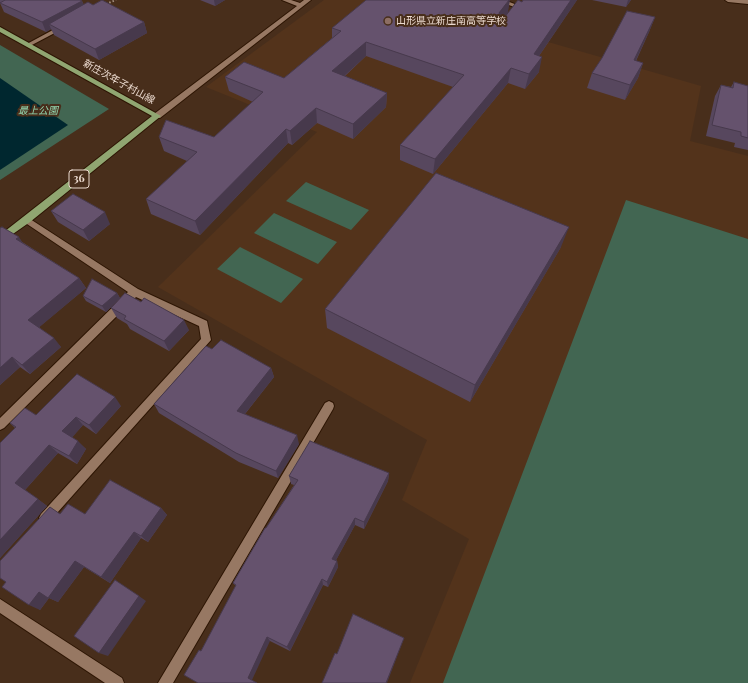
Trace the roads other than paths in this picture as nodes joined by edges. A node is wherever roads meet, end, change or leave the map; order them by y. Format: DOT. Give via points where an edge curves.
graph roads {
  1 [pos="285,0"];
  2 [pos="308,0"];
  3 [pos="498,0"];
  4 [pos="521,0"];
  5 [pos="728,0"];
  6 [pos="748,2"];
  7 [pos="300,5"];
  8 [pos="68,24"];
  9 [pos="0,29"];
  10 [pos="28,45"];
  11 [pos="157,116"];
  12 [pos="27,220"];
  13 [pos="0,240"];
  14 [pos="135,292"];
  15 [pos="329,406"];
  16 [pos="0,425"];
  17 [pos="37,528"];
  18 [pos="0,605"];
  19 [pos="117,683"];
  20 [pos="165,683"];
  1 -- 7 [label="street"];
  2 -- 7 [label="street"];
  3 -- 4 [label="street" via="515,9"];
  5 -- 6 [label="street"];
  7 -- 11 [label="street"];
  8 -- 10 [label="street"];
  9 -- 10 [label="main road, 新庄次年子村山線"];
  10 -- 11 [label="main road, 新庄次年子村山線"];
  11 -- 12 [label="main road, 新庄次年子村山線 / 36"];
  12 -- 13 [label="main road, 新庄次年子村山線 / 36"];
  12 -- 14 [label="street"];
  14 -- 16 [label="street"];
  14 -- 17 [label="street" via="204,324 206,340"];
  15 -- 20 [label="street"];
  18 -- 19 [label="street"];
}
